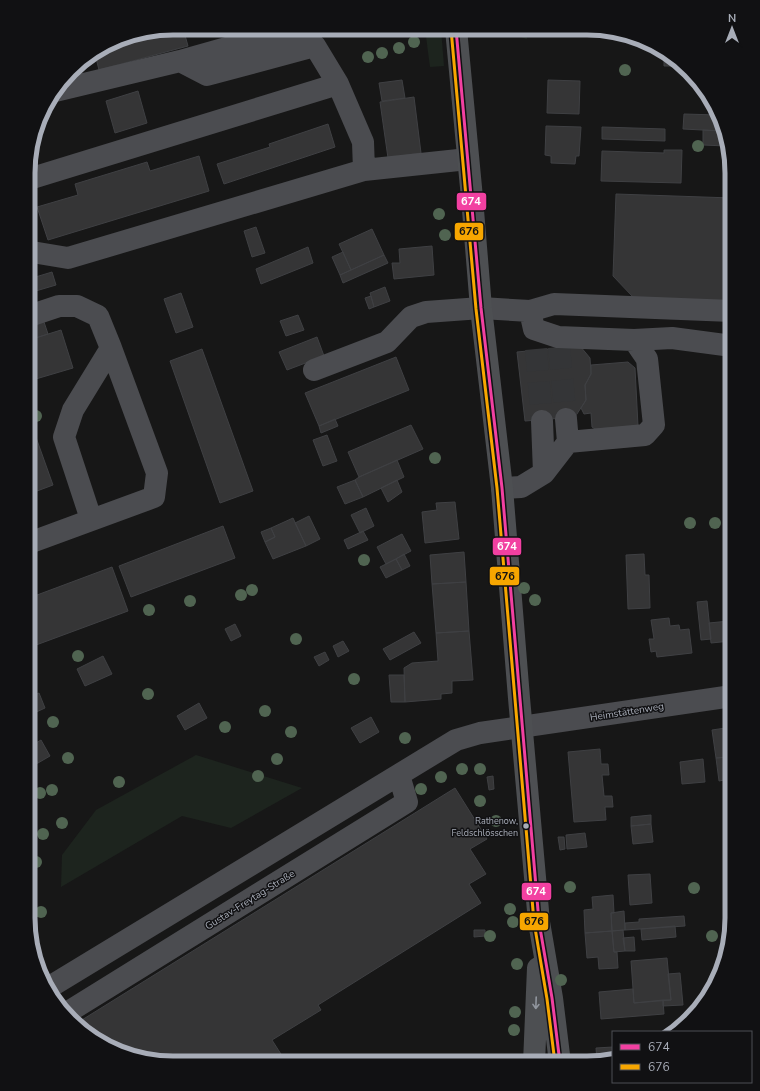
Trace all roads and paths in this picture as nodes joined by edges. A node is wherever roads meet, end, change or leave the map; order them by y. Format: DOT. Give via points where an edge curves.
graph roads {
  1 [pos="457,35"];
  2 [pos="338,84"];
  3 [pos="64,89"];
  4 [pos="468,159"];
  5 [pos="364,170"];
  6 [pos="35,177"];
  7 [pos="35,249"];
  8 [pos="481,308"];
  9 [pos="725,311"];
  10 [pos="35,314"];
  11 [pos="533,330"];
  12 [pos="634,340"];
  13 [pos="725,345"];
  14 [pos="111,348"];
  15 [pos="314,370"];
  16 [pos="566,419"];
  17 [pos="542,421"];
  18 [pos="568,442"];
  19 [pos="544,473"];
  20 [pos="502,488"];
  21 [pos="91,519"];
  22 [pos="35,541"];
  23 [pos="725,697"];
  24 [pos="522,727"];
  25 [pos="399,775"];
  26 [pos="539,922"];
  27 [pos="53,985"];
  28 [pos="71,1010"];
  29 [pos="534,1056"];
  30 [pos="559,1056"];
  1 -- 4 [label="main road"];
  2 -- 3 [label="street" via="315,46 207,74 180,61"];
  2 -- 5 [label="street" via="363,142"];
  2 -- 6 [label="street"];
  4 -- 5 [label="street"];
  4 -- 8 [label="main road"];
  5 -- 7 [label="street" via="68,258"];
  8 -- 11 [label="street"];
  8 -- 15 [label="street" via="426,312 411,317 387,342"];
  8 -- 20 [label="main road"];
  9 -- 11 [label="street" via="554,304"];
  10 -- 14 [label="street" via="59,306 77,306 98,316"];
  11 -- 12 [label="street" via="559,342"];
  12 -- 13 [label="street" via="672,338"];
  12 -- 18 [label="street" via="647,359 654,425 645,435"];
  14 -- 21 [label="street" via="73,410 64,437"];
  14 -- 21 [label="street" via="156,473 154,497"];
  16 -- 18 [label="street"];
  17 -- 19 [label="street"];
  18 -- 19 [label="street"];
  19 -- 20 [label="street" via="521,487"];
  20 -- 24 [label="main road"];
  21 -- 22 [label="street"];
  23 -- 24 [label="street, Heimstättenweg"];
  24 -- 25 [label="street" via="480,733 456,740"];
  24 -- 26 [label="main road"];
  25 -- 27 [label="street"];
  25 -- 28 [label="street, Gustav-Freytag-Straße" via="407,802"];
  26 -- 29 [label="main road, one-way"];
  26 -- 30 [label="main road"];
}
